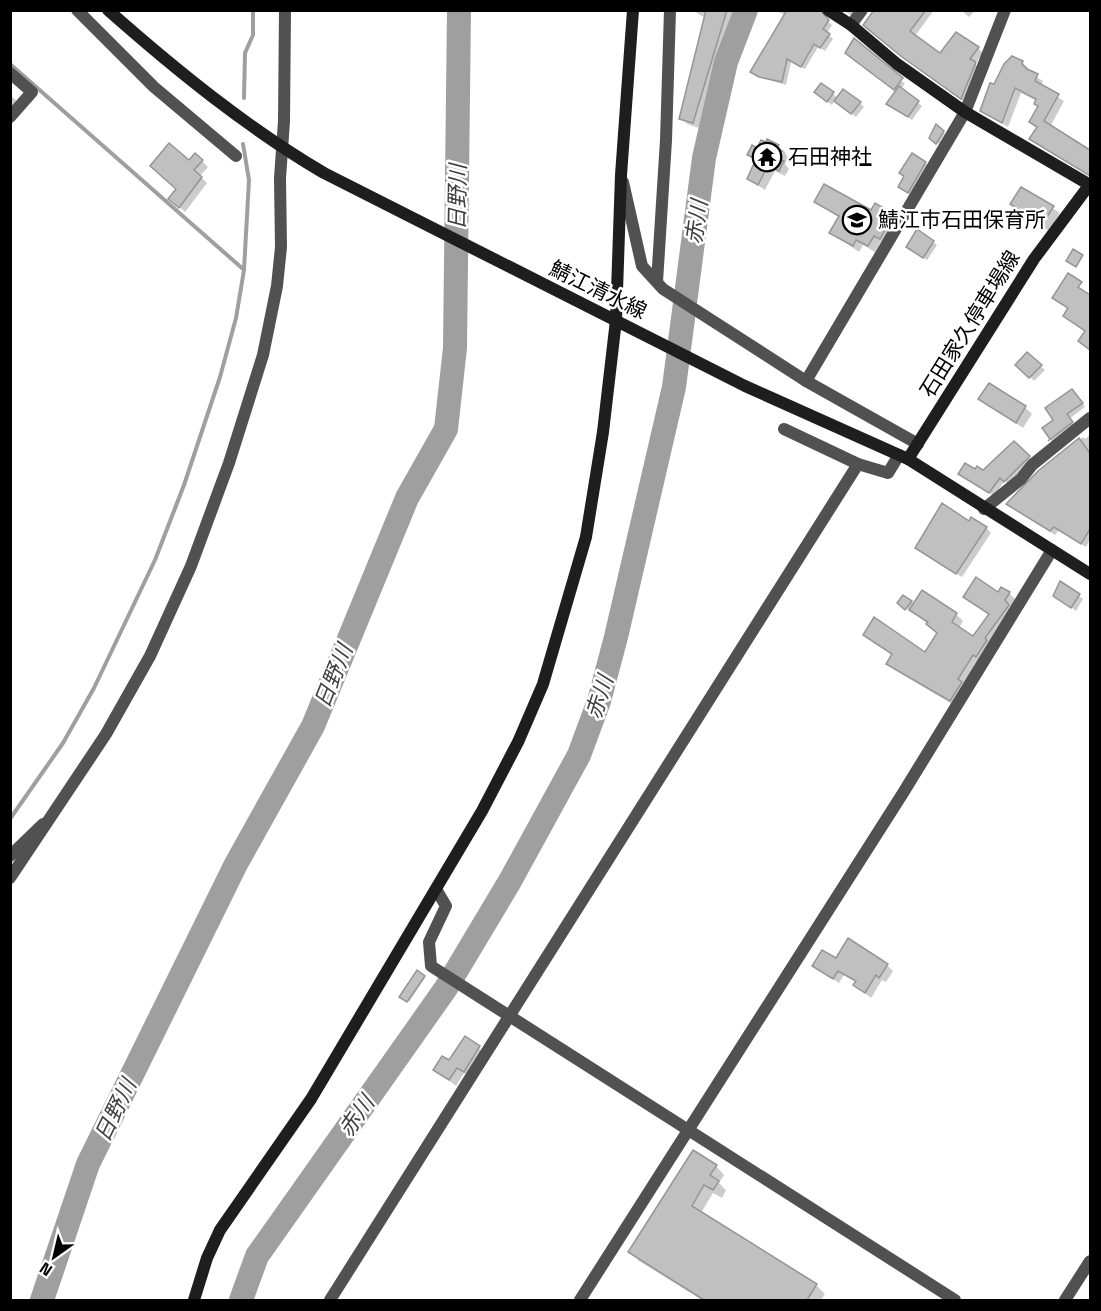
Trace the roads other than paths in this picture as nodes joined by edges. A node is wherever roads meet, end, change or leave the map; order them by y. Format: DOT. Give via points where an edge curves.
graph roads {
  1 [pos="77,10"];
  2 [pos="108,10"];
  3 [pos="285,10"];
  4 [pos="633,10"];
  5 [pos="670,10"];
  6 [pos="828,10"];
  7 [pos="862,10"];
  8 [pos="1005,10"];
  9 [pos="850,25"];
  10 [pos="10,73"];
  11 [pos="965,112"];
  12 [pos="10,117"];
  13 [pos="282,148"];
  14 [pos="237,156"];
  15 [pos="621,175"];
  16 [pos="1090,185"];
  17 [pos="657,282"];
  18 [pos="616,320"];
  19 [pos="807,381"];
  20 [pos="1090,418"];
  21 [pos="784,429"];
  22 [pos="918,444"];
  23 [pos="904,457"];
  24 [pos="858,464"];
  25 [pos="984,509"];
  26 [pos="1052,550"];
  27 [pos="1090,574"];
  28 [pos="53,816"];
  29 [pos="10,856"];
  30 [pos="10,878"];
  31 [pos="436,889"];
  32 [pos="509,1018"];
  33 [pos="688,1131"];
  34 [pos="1090,1261"];
  35 [pos="194,1300"];
  36 [pos="330,1300"];
  37 [pos="580,1300"];
  38 [pos="954,1300"];
  39 [pos="1065,1300"];
  1 -- 14 [label="street" via="154,87"];
  2 -- 13 [label="street, 鯖江清水線" via="204,92"];
  3 -- 13 [label="street"];
  4 -- 15 [label="street"];
  5 -- 17 [label="street"];
  6 -- 9 [label="street"];
  7 -- 9 [label="street"];
  8 -- 11 [label="street"];
  9 -- 11 [label="street"];
  10 -- 12 [label="street" via="32,92"];
  11 -- 16 [label="street"];
  11 -- 19 [label="street"];
  13 -- 18 [label="street, 鯖江清水線"];
  13 -- 28 [label="street" via="277,286 263,354 229,463 191,566 150,656"];
  15 -- 17 [label="street" via="642,266"];
  15 -- 18 [label="street"];
  16 -- 22 [label="street, 石田家久停車場線" via="1034,259"];
  17 -- 19 [label="street"];
  18 -- 23 [label="street, 鯖江清水線" via="745,386"];
  18 -- 31 [label="street" via="586,537 543,684 519,742"];
  19 -- 22 [label="street"];
  20 -- 25 [label="street"];
  21 -- 24 [label="street"];
  22 -- 23 [label="street, 石田家久停車場線"];
  23 -- 24 [label="street" via="888,472"];
  23 -- 25 [label="street, 鯖江清水線"];
  24 -- 32 [label="street"];
  25 -- 26 [label="street, 鯖江清水線"];
  26 -- 27 [label="street, 鯖江清水線"];
  26 -- 33 [label="street"];
  28 -- 29 [label="street"];
  28 -- 30 [label="street"];
  31 -- 32 [label="street" via="446,906 429,942 431,966"];
  31 -- 35 [label="street" via="311,1099 220,1230"];
  32 -- 33 [label="street"];
  32 -- 36 [label="street"];
  33 -- 37 [label="street"];
  33 -- 38 [label="street"];
  34 -- 39 [label="street"];
}
